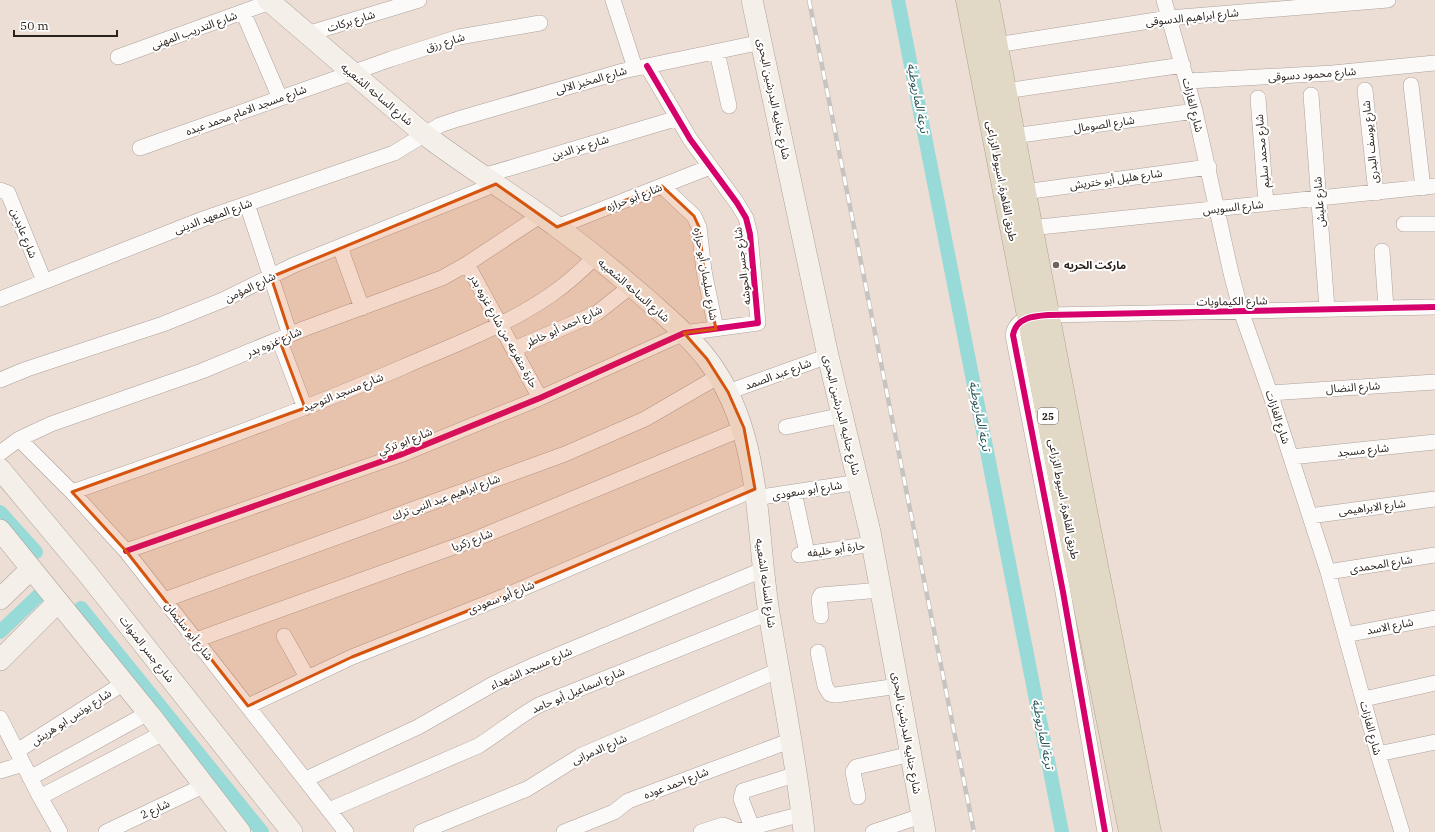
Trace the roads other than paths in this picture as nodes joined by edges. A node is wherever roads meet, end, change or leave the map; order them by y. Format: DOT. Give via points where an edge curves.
graph roads {
  1 [pos="419,0"];
  2 [pos="613,0"];
  3 [pos="752,0"];
  4 [pos="967,0"];
  5 [pos="988,0"];
  6 [pos="1164,0"];
  7 [pos="1388,0"];
  8 [pos="269,1"];
  9 [pos="243,12"];
  10 [pos="1169,18"];
  11 [pos="540,23"];
  12 [pos="307,34"];
  13 [pos="762,42"];
  14 [pos="996,45"];
  15 [pos="717,52"];
  16 [pos="118,58"];
  17 [pos="1435,63"];
  18 [pos="1183,65"];
  19 [pos="641,67"];
  20 [pos="353,73"];
  21 [pos="1188,81"];
  22 [pos="1411,85"];
  23 [pos="1005,90"];
  24 [pos="1364,90"];
  25 [pos="1311,95"];
  26 [pos="280,98"];
  27 [pos="1258,98"];
  28 [pos="728,106"];
  29 [pos="1195,111"];
  30 [pos="678,118"];
  31 [pos="424,134"];
  32 [pos="1013,136"];
  33 [pos="140,148"];
  34 [pos="710,167"];
  35 [pos="1209,167"];
  36 [pos="489,180"];
  37 [pos="662,186"];
  38 [pos="1429,187"];
  39 [pos="0,190"];
  40 [pos="1024,192"];
  41 [pos="1376,193"];
  42 [pos="1319,198"];
  43 [pos="247,204"];
  44 [pos="1266,204"];
  45 [pos="1218,209"];
  46 [pos="549,221"];
  47 [pos="1404,224"];
  48 [pos="1435,224"];
  49 [pos="1030,228"];
  50 [pos="340,247"];
  51 [pos="1382,251"];
  52 [pos="596,256"];
  53 [pos="467,264"];
  54 [pos="271,277"];
  55 [pos="44,281"];
  56 [pos="632,286"];
  57 [pos="0,299"];
  58 [pos="1435,307"];
  59 [pos="362,308"];
  60 [pos="1386,308"];
  61 [pos="1327,309"];
  62 [pos="1241,311"];
  63 [pos="1039,316"];
  64 [pos="500,323"];
  65 [pos="716,329"];
  66 [pos="684,333"];
  67 [pos="284,337"];
  68 [pos="514,349"];
  69 [pos="828,356"];
  70 [pos="0,380"];
  71 [pos="1435,382"];
  72 [pos="724,384"];
  73 [pos="1270,393"];
  74 [pos="540,398"];
  75 [pos="305,408"];
  76 [pos="843,415"];
  77 [pos="786,427"];
  78 [pos="744,428"];
  79 [pos="20,440"];
  80 [pos="1435,442"];
  81 [pos="0,453"];
  82 [pos="1291,458"];
  83 [pos="0,469"];
  84 [pos="859,482"];
  85 [pos="72,492"];
  86 [pos="794,492"];
  87 [pos="755,494"];
  88 [pos="1435,499"];
  89 [pos="1310,516"];
  90 [pos="0,530"];
  91 [pos="872,544"];
  92 [pos="126,551"];
  93 [pos="1435,555"];
  94 [pos="31,569"];
  95 [pos="762,570"];
  96 [pos="1328,572"];
  97 [pos="881,590"];
  98 [pos="0,599"];
  99 [pos="164,600"];
  100 [pos="58,602"];
  101 [pos="769,613"];
  102 [pos="821,616"];
  103 [pos="1435,618"];
  104 [pos="1345,635"];
  105 [pos="284,636"];
  106 [pos="196,640"];
  107 [pos="818,652"];
  108 [pos="0,660"];
  109 [pos="779,670"];
  110 [pos="307,677"];
  111 [pos="124,683"];
  112 [pos="1435,683"];
  113 [pos="898,686"];
  114 [pos="1364,699"];
  115 [pos="248,706"];
  116 [pos="148,713"];
  117 [pos="0,718"];
  118 [pos="163,733"];
  119 [pos="792,740"];
  120 [pos="1435,742"];
  121 [pos="911,754"];
  122 [pos="1378,754"];
  123 [pos="20,758"];
  124 [pos="0,771"];
  125 [pos="797,774"];
  126 [pos="30,778"];
  127 [pos="306,779"];
  128 [pos="204,786"];
  129 [pos="40,797"];
  130 [pos="858,797"];
  131 [pos="329,810"];
  132 [pos="803,823"];
  133 [pos="923,824"];
  134 [pos="752,827"];
  135 [pos="60,832"];
  136 [pos="106,832"];
  137 [pos="240,832"];
  138 [pos="292,832"];
  139 [pos="346,832"];
  140 [pos="421,832"];
  141 [pos="564,832"];
  142 [pos="701,832"];
  143 [pos="873,832"];
  144 [pos="1105,832"];
  145 [pos="1130,832"];
  146 [pos="1150,832"];
  147 [pos="1402,832"];
  1 -- 12 [label="street, شارع بركات"];
  2 -- 19 [label="street, شارع جسر الحوشه"];
  3 -- 13 [label="street, شارع جنابيه البدرشين البحرى"];
  4 -- 63 [label="highway, طريق القاهرة, اسيوط الزراعى / 25"];
  5 -- 14 [label="highway, طريق القاهرة, اسيوط الزراعى / 25"];
  6 -- 10 [label="street, شارع الغازات"];
  7 -- 10 [label="street, شارع ابراهيم الدسوقى"];
  8 -- 9 [label="street, شارع التدريب المهنى"];
  8 -- 12 [label="street, شارع الساحه الشعبيه"];
  9 -- 16 [label="street, شارع التدريب المهنى"];
  9 -- 26 [label="street"];
  10 -- 14 [label="street, شارع ابراهيم الدسوقى"];
  10 -- 18 [label="street, شارع الغازات"];
  11 -- 20 [label="street, شارع رزق" via="459,37"];
  12 -- 20 [label="street, شارع الساحه الشعبيه"];
  13 -- 15 [label="street, شارع المخبز الالى"];
  13 -- 69 [label="street, شارع جنابيه البدرشين البحرى"];
  14 -- 23 [label="highway, طريق القاهرة, اسيوط الزراعى / 25"];
  15 -- 19 [label="street, شارع المخبز الالى"];
  15 -- 28 [label="street"];
  17 -- 21 [label="street, شارع محمود دسوقى" via="1333,73"];
  18 -- 21 [label="street, شارع الغازات"];
  18 -- 23 [label="street"];
  19 -- 30 [label="street, شارع جسر الحوشه"];
  19 -- 31 [label="street, شارع المخبز الالى" via="470,115 440,125"];
  20 -- 26 [label="street, شارع مسجد الامام محمد عبده"];
  20 -- 31 [label="street, شارع الساحه الشعبيه"];
  21 -- 29 [label="street, شارع الغازات"];
  22 -- 38 [label="street"];
  23 -- 32 [label="highway, طريق القاهرة, اسيوط الزراعى / 25"];
  24 -- 41 [label="street, شارع يوسف البدرى"];
  25 -- 42 [label="street, شارع عليش"];
  26 -- 33 [label="street, شارع مسجد الامام محمد عبده"];
  27 -- 44 [label="street, شارع محمد سليم"];
  29 -- 32 [label="street, شارع الصومال"];
  29 -- 35 [label="street, شارع الغازات"];
  30 -- 34 [label="street, شارع جسر الحوشه"];
  30 -- 36 [label="street, شارع عز الدين"];
  31 -- 36 [label="street, شارع الساحه الشعبيه"];
  31 -- 43 [label="street, شارع المعهد الدينى" via="388,155"];
  32 -- 40 [label="highway, طريق القاهرة, اسيوط الزراعى / 25"];
  34 -- 37 [label="street, شارع أبو حرازه"];
  34 -- 65 [label="street, شارع جسر الحوشه" via="737,203 749,226 758,320 756,324"];
  35 -- 40 [label="street, شارع هليل أبو ختريش"];
  35 -- 45 [label="street, شارع الغازات"];
  36 -- 46 [label="street, شارع الساحه الشعبيه"];
  36 -- 50 [label="street, شارع المؤمن"];
  37 -- 46 [label="street, شارع أبو حرازه"];
  37 -- 65 [label="street, شارع سليمان أبو حرازه" via="694,216 699,227 704,271"];
  38 -- 41 [label="street, شارع السويس"];
  39 -- 55 [label="street, شارع عابدين" via="8,193"];
  40 -- 49 [label="highway, طريق القاهرة, اسيوط الزراعى / 25"];
  41 -- 42 [label="street, شارع السويس"];
  42 -- 44 [label="street, شارع السويس"];
  42 -- 61 [label="street, شارع عليش"];
  43 -- 54 [label="street"];
  43 -- 55 [label="street, شارع المعهد الدينى"];
  44 -- 45 [label="street, شارع السويس"];
  45 -- 49 [label="street, شارع السويس"];
  45 -- 62 [label="street, شارع الغازات"];
  46 -- 52 [label="street, شارع الساحه الشعبيه"];
  46 -- 53 [label="street, شارع غزوه بدر"];
  47 -- 48 [label="street"];
  49 -- 63 [label="highway, طريق القاهرة, اسيوط الزراعى / 25"];
  50 -- 54 [label="street, شارع المؤمن"];
  50 -- 59 [label="street"];
  51 -- 60 [label="street"];
  52 -- 56 [label="street, شارع الساحه الشعبيه"];
  52 -- 64 [label="street, شارع مسجد التوحيد" via="552,294"];
  53 -- 59 [label="street, شارع غزوه بدر" via="442,278"];
  53 -- 64 [label="street, حارة متفرعه من شارع غزوه بدر"];
  54 -- 67 [label="street"];
  54 -- 70 [label="street, شارع المؤمن" via="163,324"];
  55 -- 57 [label="street, شارع المعهد الدينى"];
  56 -- 66 [label="street, شارع الساحه الشعبيه"];
  56 -- 68 [label="street, شارع احمد أبو خاطر" via="597,313"];
  58 -- 60 [label="street, شارع الكيماويات"];
  59 -- 67 [label="street, شارع غزوه بدر"];
  60 -- 61 [label="street, شارع الكيماويات"];
  61 -- 62 [label="street, شارع الكيماويات"];
  62 -- 63 [label="street, شارع الكيماويات"];
  62 -- 73 [label="street, شارع الغازات"];
  63 -- 144 [label="street" via="1017,326 1013,335 1063,592"];
  63 -- 145 [label="highway, طريق القاهرة, اسيوط الزراعى / 25" via="1072,543"];
  63 -- 146 [label="highway, طريق القاهرة, اسيوط الزراعى / 25"];
  64 -- 68 [label="street, حارة متفرعه من شارع غزوه بدر"];
  64 -- 75 [label="street, شارع مسجد التوحيد"];
  65 -- 66 [label="street, شارع جسر الحوشه"];
  66 -- 72 [label="street, شارع الساحه الشعبيه" via="708,359"];
  66 -- 74 [label="street, شارع ابو تركي"];
  67 -- 75 [label="street"];
  67 -- 79 [label="street, شارع غزوه بدر" via="202,371 51,424"];
  68 -- 74 [label="street, حارة متفرعه من شارع غزوه بدر"];
  69 -- 72 [label="street, شارع عبد الصمد"];
  69 -- 76 [label="street, شارع جنابيه البدرشين البحرى"];
  71 -- 73 [label="street, شارع النضال"];
  72 -- 78 [label="street, شارع الساحه الشعبيه"];
  72 -- 99 [label="street, شارع ابراهيم عبد النبى ترك" via="572,451"];
  73 -- 82 [label="street, شارع الغازات"];
  74 -- 92 [label="street, شارع ابو تركي" via="400,454"];
  75 -- 85 [label="street, شارع مسجد التوحيد"];
  76 -- 77 [label="street"];
  76 -- 84 [label="street, شارع جنابيه البدرشين البحرى"];
  78 -- 87 [label="street, شارع الساحه الشعبيه"];
  78 -- 106 [label="street, شارع زكريا" via="473,540"];
  79 -- 81 [label="street, شارع غزوه بدر"];
  79 -- 85 [label="street, شارع أبو سليمان"];
  80 -- 82 [label="street, شارع مسجد"];
  82 -- 89 [label="street, شارع الغازات"];
  83 -- 138 [label="street, شارع جسر المنوات" via="87,572"];
  84 -- 86 [label="street, شارع أبو سعودى"];
  84 -- 91 [label="street, شارع جنابيه البدرشين البحرى"];
  85 -- 92 [label="street, شارع أبو سليمان"];
  86 -- 87 [label="street, شارع أبو سعودى"];
  86 -- 91 [label="street, حارة أبو خليفه" via="803,554"];
  87 -- 95 [label="street, شارع الساحه الشعبيه"];
  87 -- 110 [label="street, شارع أبو سعودى"];
  88 -- 89 [label="street, شارع الابراهيمى"];
  89 -- 96 [label="street, شارع الغازات"];
  90 -- 94 [label="street"];
  91 -- 97 [label="street, شارع جنابيه البدرشين البحرى"];
  92 -- 99 [label="street, شارع أبو سليمان"];
  93 -- 96 [label="street, شارع المحمدى"];
  94 -- 98 [label="street"];
  94 -- 100 [label="street"];
  95 -- 101 [label="street, شارع الساحه الشعبيه"];
  95 -- 127 [label="street, شارع مسجد الشهداء" via="532,666 489,686 423,725"];
  96 -- 104 [label="street, شارع الغازات"];
  97 -- 102 [label="street" via="821,595"];
  97 -- 113 [label="street, شارع جنابيه البدرشين البحرى"];
  99 -- 106 [label="street, شارع أبو سليمان"];
  100 -- 108 [label="street"];
  100 -- 111 [label="street"];
  101 -- 109 [label="street, شارع الساحه الشعبيه"];
  101 -- 131 [label="street, شارع اسماعيل أبو حامد" via="539,705 478,746"];
  103 -- 104 [label="street, شارع الاسد"];
  104 -- 114 [label="street, شارع الغازات"];
  105 -- 110 [label="street"];
  106 -- 115 [label="street, شارع أبو سليمان"];
  107 -- 113 [label="street" via="826,689 833,695"];
  109 -- 119 [label="street, شارع الساحه الشعبيه"];
  109 -- 140 [label="street, شارع الدمرانى" via="586,754 516,794"];
  110 -- 115 [label="street, شارع أبو سعودى"];
  111 -- 116 [label="street"];
  111 -- 123 [label="street, شارع يونس ابو هريش"];
  112 -- 114 [label="street"];
  113 -- 121 [label="street, شارع جنابيه البدرشين البحرى"];
  114 -- 122 [label="street, شارع الغازات"];
  115 -- 127 [label="street, شارع أبو سليمان"];
  116 -- 118 [label="street"];
  116 -- 126 [label="street"];
  117 -- 123 [label="street"];
  118 -- 128 [label="street"];
  118 -- 129 [label="street"];
  119 -- 125 [label="street, شارع الساحه الشعبيه"];
  119 -- 141 [label="street, شارع احمد عوده" via="628,802 614,812"];
  120 -- 122 [label="street"];
  121 -- 130 [label="street" via="856,767 853,772"];
  121 -- 133 [label="street, شارع جنابيه البدرشين البحرى"];
  122 -- 147 [label="street, شارع الغازات"];
  123 -- 124 [label="street, شارع يونس ابو هريش"];
  123 -- 126 [label="street"];
  125 -- 132 [label="street, شارع الساحه الشعبيه"];
  125 -- 134 [label="street" via="743,791 741,799"];
  126 -- 129 [label="street"];
  127 -- 131 [label="street, شارع أبو سليمان"];
  128 -- 136 [label="street, شارع 2"];
  128 -- 137 [label="street"];
  129 -- 135 [label="street"];
  131 -- 139 [label="street, شارع أبو سليمان"];
  132 -- 134 [label="street"];
  133 -- 143 [label="street"];
  134 -- 142 [label="street" via="736,831 720,826"];
}
